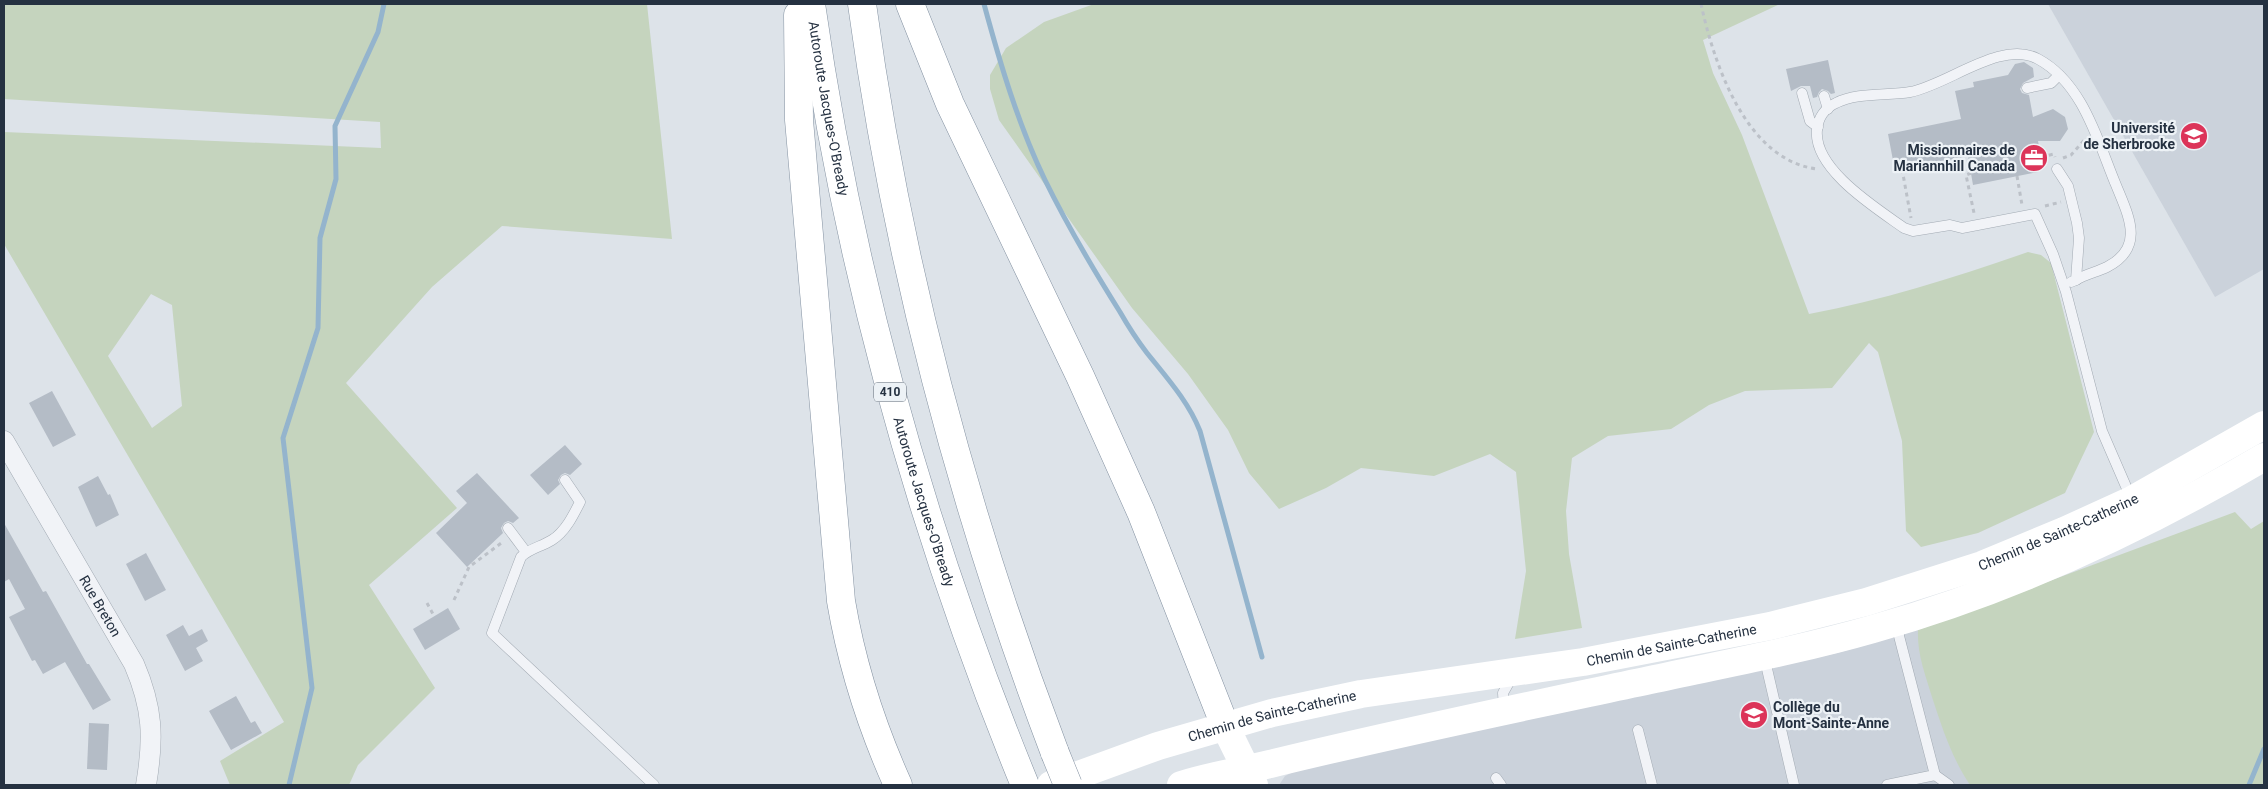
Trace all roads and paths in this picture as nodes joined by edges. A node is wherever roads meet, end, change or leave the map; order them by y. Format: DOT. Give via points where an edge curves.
graph roads {
  1 [pos="798,4"];
  2 [pos="811,4"];
  3 [pos="862,4"];
  4 [pos="910,4"];
  5 [pos="1701,4"];
  6 [pos="2059,75"];
  7 [pos="2028,88"];
  8 [pos="1802,93"];
  9 [pos="1824,96"];
  10 [pos="1828,108"];
  11 [pos="1818,126"];
  12 [pos="2088,135"];
  13 [pos="2047,156"];
  14 [pos="2041,157"];
  15 [pos="2067,158"];
  16 [pos="1829,166"];
  17 [pos="2057,168"];
  18 [pos="1902,169"];
  19 [pos="1971,173"];
  20 [pos="2017,176"];
  21 [pos="2060,202"];
  22 [pos="2048,205"];
  23 [pos="1973,206"];
  24 [pos="2022,206"];
  25 [pos="1911,216"];
  26 [pos="2076,280"];
  27 [pos="2064,285"];
  28 [pos="2264,425"];
  29 [pos="4,441"];
  30 [pos="2264,457"];
  31 [pos="565,480"];
  32 [pos="2138,512"];
  33 [pos="510,531"];
  34 [pos="526,552"];
  35 [pos="454,600"];
  36 [pos="427,603"];
  37 [pos="1896,608"];
  38 [pos="434,616"];
  39 [pos="1760,642"];
  40 [pos="1515,672"];
  41 [pos="1504,711"];
  42 [pos="1225,726"];
  43 [pos="1638,730"];
  44 [pos="1935,775"];
  45 [pos="1021,777"];
  46 [pos="1250,777"];
  47 [pos="146,785"];
  48 [pos="654,785"];
  49 [pos="898,785"];
  50 [pos="1051,785"];
  51 [pos="1068,785"];
  52 [pos="1181,785"];
  53 [pos="1652,785"];
  54 [pos="1794,785"];
  55 [pos="1887,785"];
  56 [pos="1949,785"];
  1 -- 49 [label="main road" via="799,120 841,601 862,695"];
  2 -- 45 [label="main road, Autoroute Jacques-O'Bready / 410" via="848,215 895,408 950,589"];
  3 -- 51 [label="main road, bridge" via="888,168 933,370 983,548"];
  4 -- 42 [label="main road" via="950,104 1080,376 1137,504"];
  5 -- 16 [label="path" via="1719,64 1737,103 1756,133 1768,147 1788,161 1817,169"];
  6 -- 7 [label="lane" via="2051,82"];
  6 -- 10 [label="lane" via="2036,58 2023,54 2009,55 1986,61 1926,88 1848,99"];
  6 -- 26 [label="lane" via="2088,118 2132,235 2128,249 2117,261"];
  8 -- 11 [label="lane" via="1810,121"];
  9 -- 10 [label="lane"];
  10 -- 11 [label="lane"];
  11 -- 16 [label="lane" via="1819,145"];
  12 -- 15 [label="path"];
  13 -- 14 [label="path"];
  16 -- 27 [label="lane" via="1846,185 1910,230 1950,225 1962,228 2035,214"];
  17 -- 26 [label="lane" via="2068,186 2077,223"];
  18 -- 25 [label="path"];
  19 -- 23 [label="path" via="1966,175"];
  20 -- 24 [label="path"];
  21 -- 22 [label="path"];
  26 -- 27 [label="lane"];
  27 -- 32 [label="lane" via="2102,431"];
  28 -- 32 [label="main road, Chemin de Sainte-Catherine"];
  29 -- 47 [label="street, Rue Breton" via="134,664 144,688 152,728"];
  30 -- 32 [label="main road, Chemin de Sainte-Catherine"];
  31 -- 34 [label="lane" via="580,502 556,537"];
  32 -- 37 [label="main road, Chemin de Sainte-Catherine" via="2030,576"];
  33 -- 34 [label="lane"];
  33 -- 35 [label="path" via="470,567"];
  34 -- 48 [label="lane" via="518,562 492,634"];
  36 -- 38 [label="path"];
  37 -- 39 [label="main road, Chemin de Sainte-Catherine" via="1819,615"];
  37 -- 44 [label="lane" via="1899,636"];
  39 -- 40 [label="main road, Chemin de Sainte-Catherine"];
  39 -- 41 [label="main road, Chemin de Sainte-Catherine"];
  39 -- 54 [label="lane"];
  40 -- 41 [label="lane" via="1503,693"];
  40 -- 42 [label="main road, Chemin de Sainte-Catherine" via="1361,694"];
  41 -- 46 [label="main road, Chemin de Sainte-Catherine"];
  42 -- 46 [label="main road"];
  42 -- 50 [label="main road, Chemin de Sainte-Catherine"];
  43 -- 53 [label="lane"];
  44 -- 55 [label="lane"];
  44 -- 56 [label="lane"];
  46 -- 52 [label="main road, Chemin de Sainte-Catherine" via="1209,776"];
}
